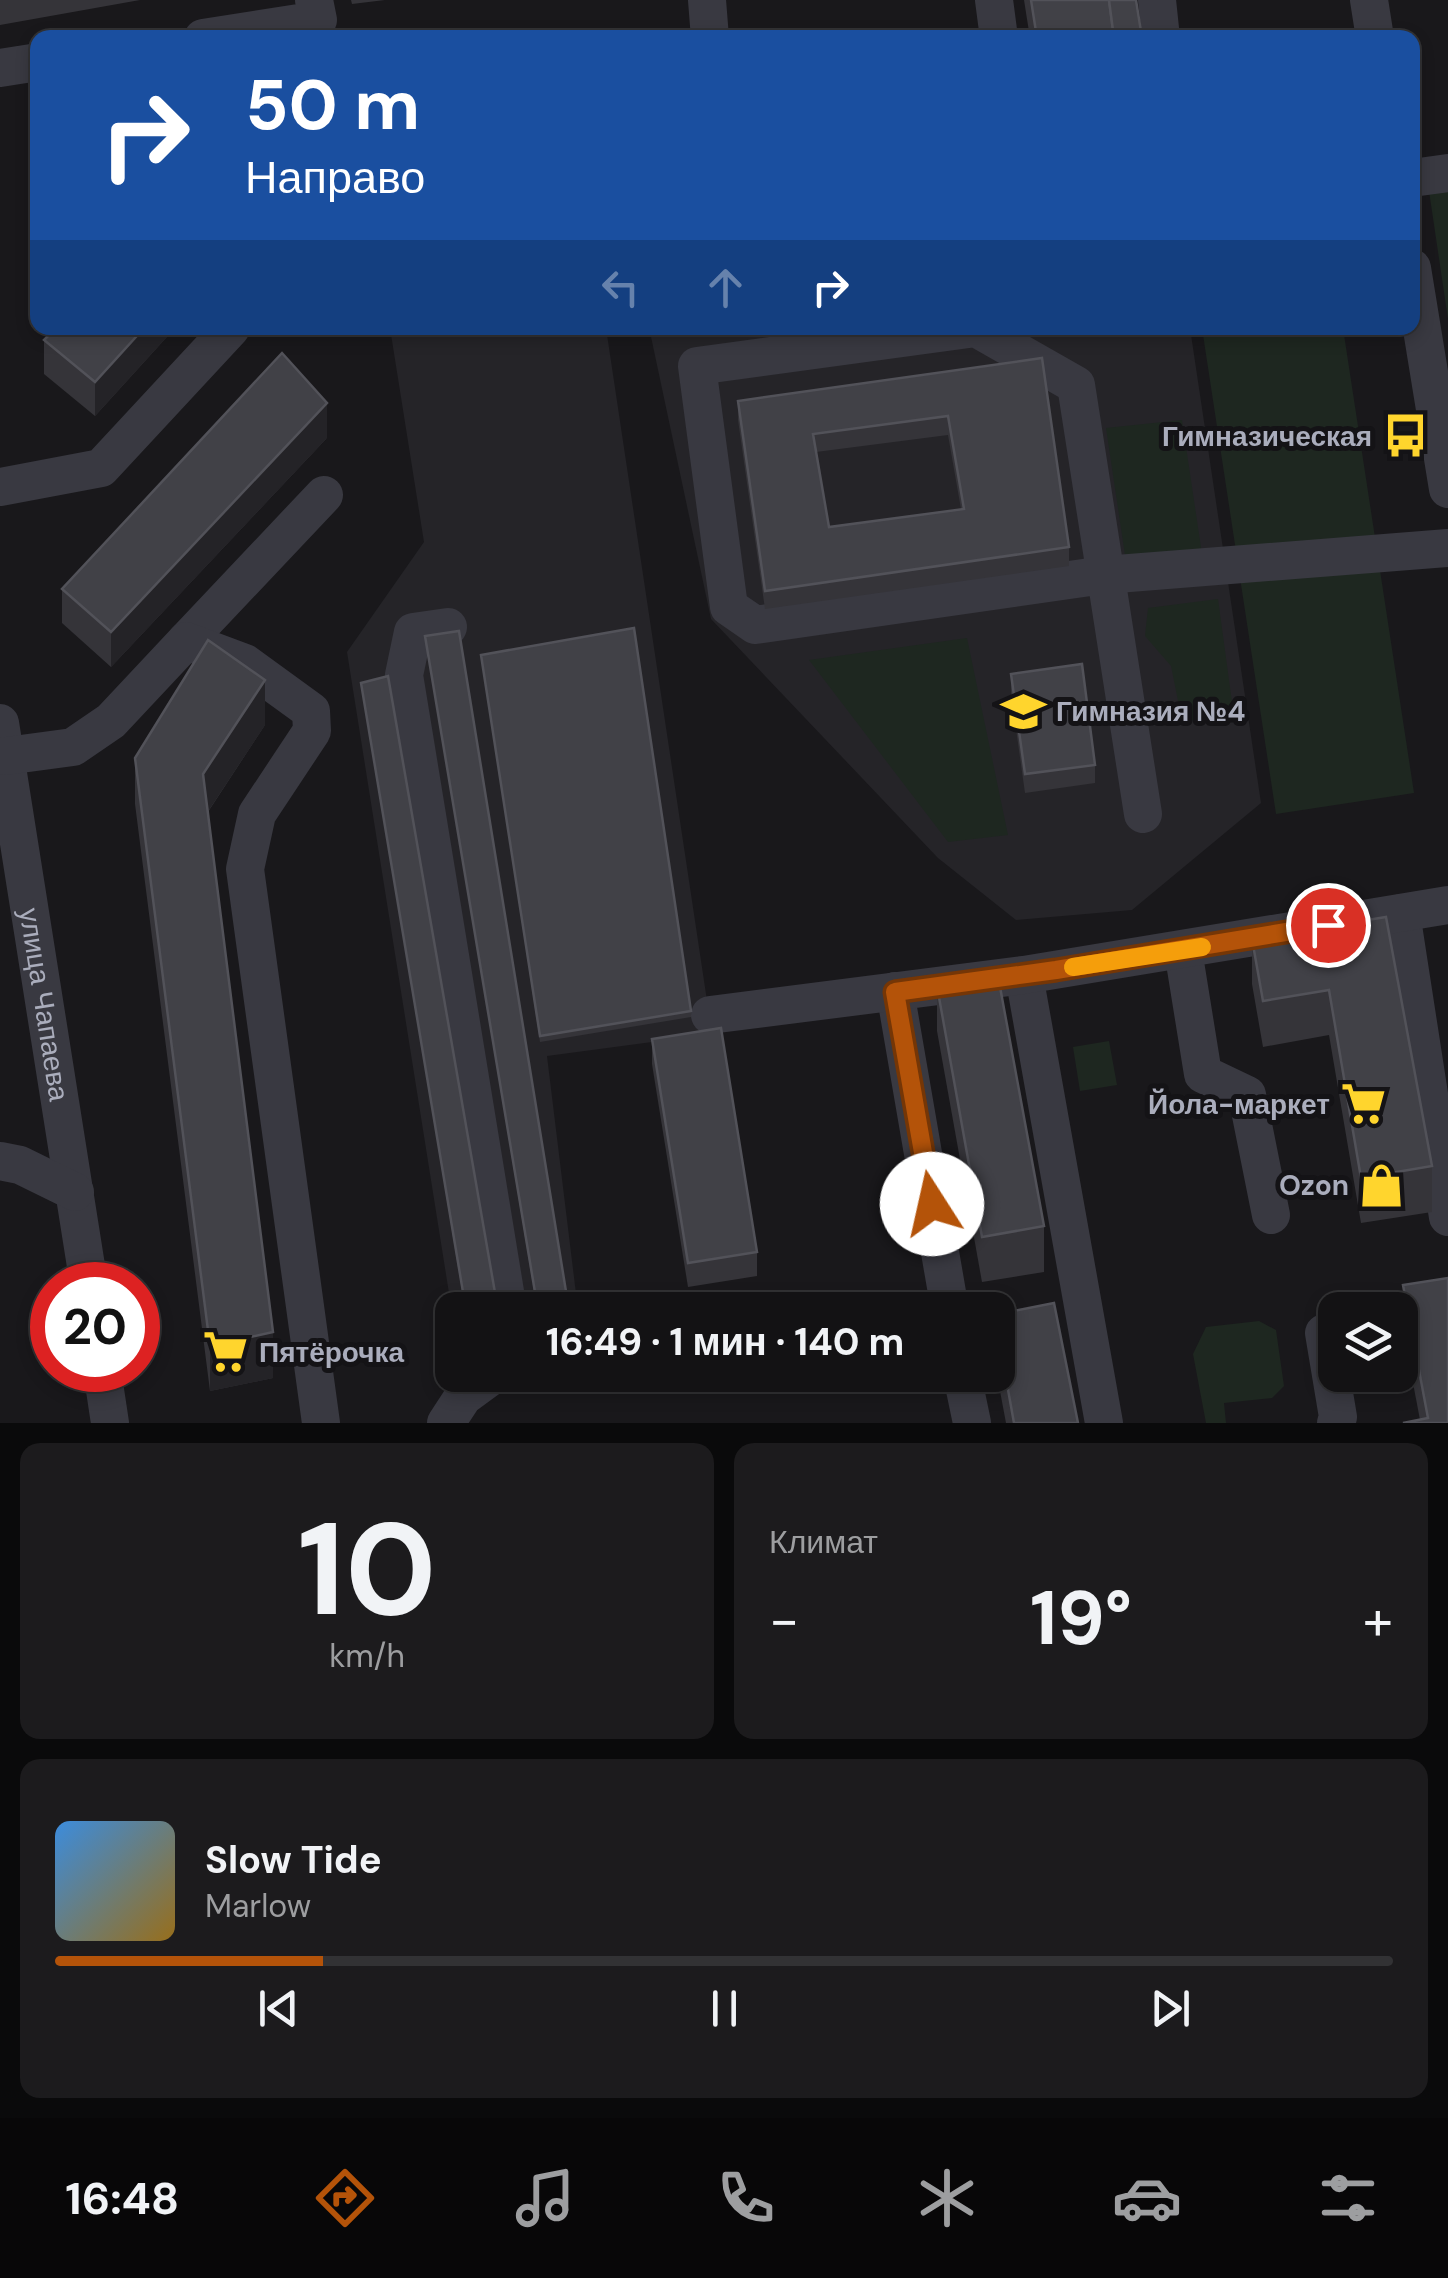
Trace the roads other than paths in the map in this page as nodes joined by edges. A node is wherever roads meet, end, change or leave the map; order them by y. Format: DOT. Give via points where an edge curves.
graph roads {
  1 [pos="314,0"];
  2 [pos="707,0"];
  3 [pos="994,0"];
  4 [pos="1156,0"];
  5 [pos="1370,0"];
  6 [pos="254,30"];
  7 [pos="709,30"];
  8 [pos="998,30"];
  9 [pos="1160,30"];
  10 [pos="1375,30"];
  11 [pos="30,63"];
  12 [pos="0,68"];
  13 [pos="1448,173"];
  14 [pos="1420,177"];
  15 [pos="1420,317"];
  16 [pos="224,335"];
  17 [pos="925,335"];
  18 [pos="988,335"];
  19 [pos="0,487"];
  20 [pos="1448,489"];
  21 [pos="324,494"];
  22 [pos="1448,548"];
  23 [pos="1104,576"];
  24 [pos="448,627"];
  25 [pos="186,641"];
  26 [pos="2,749"];
  27 [pos="1142,814"];
  28 [pos="1448,905"];
  29 [pos="1400,913"];
  30 [pos="1184,950"];
  31 [pos="1024,975"];
  32 [pos="895,992"];
  33 [pos="710,1015"];
  34 [pos="0,1161"];
  35 [pos="75,1192"];
  36 [pos="1271,1215"];
  37 [pos="1448,1217"];
  38 [pos="86,1262"];
  39 [pos="505,1292"];
  40 [pos="947,1292"];
  41 [pos="105,1392"];
  42 [pos="470,1392"];
  43 [pos="966,1392"];
  44 [pos="1334,1392"];
  45 [pos="110,1423"];
  46 [pos="321,1423"];
  47 [pos="446,1423"];
  48 [pos="972,1423"];
  49 [pos="1104,1423"];
  50 [pos="1336,1423"];
  1 -- 6 [label="street" via="318,20"];
  2 -- 7 [label="street"];
  3 -- 8 [label="street"];
  4 -- 9 [label="street"];
  5 -- 10 [label="street"];
  11 -- 12 [label="street"];
  13 -- 14 [label="street"];
  15 -- 20 [label="street"];
  16 -- 19 [label="street" via="101,468"];
  17 -- 23 [label="street" via="697,366 728,607 755,624"];
  18 -- 23 [label="street" via="1076,384"];
  21 -- 25 [label="street"];
  22 -- 23 [label="street"];
  23 -- 27 [label="street"];
  24 -- 39 [label="street" via="413,632 404,675"];
  25 -- 26 [label="street" via="111,720 73,747"];
  25 -- 46 [label="street" via="244,663 311,711 312,731 257,814 245,869"];
  26 -- 35 [label="street, улица Чапаева"];
  28 -- 29 [label="street"];
  29 -- 30 [label="street"];
  29 -- 37 [label="street"];
  30 -- 31 [label="street"];
  30 -- 36 [label="street" via="1203,1074 1247,1094"];
  31 -- 32 [label="street"];
  31 -- 49 [label="street"];
  32 -- 33 [label="street"];
  32 -- 40 [label="street"];
  34 -- 35 [label="street"];
  35 -- 38 [label="street, улица Чапаева"];
  41 -- 45 [label="street"];
  42 -- 47 [label="street"];
  43 -- 48 [label="street"];
  44 -- 50 [label="street"];
}
